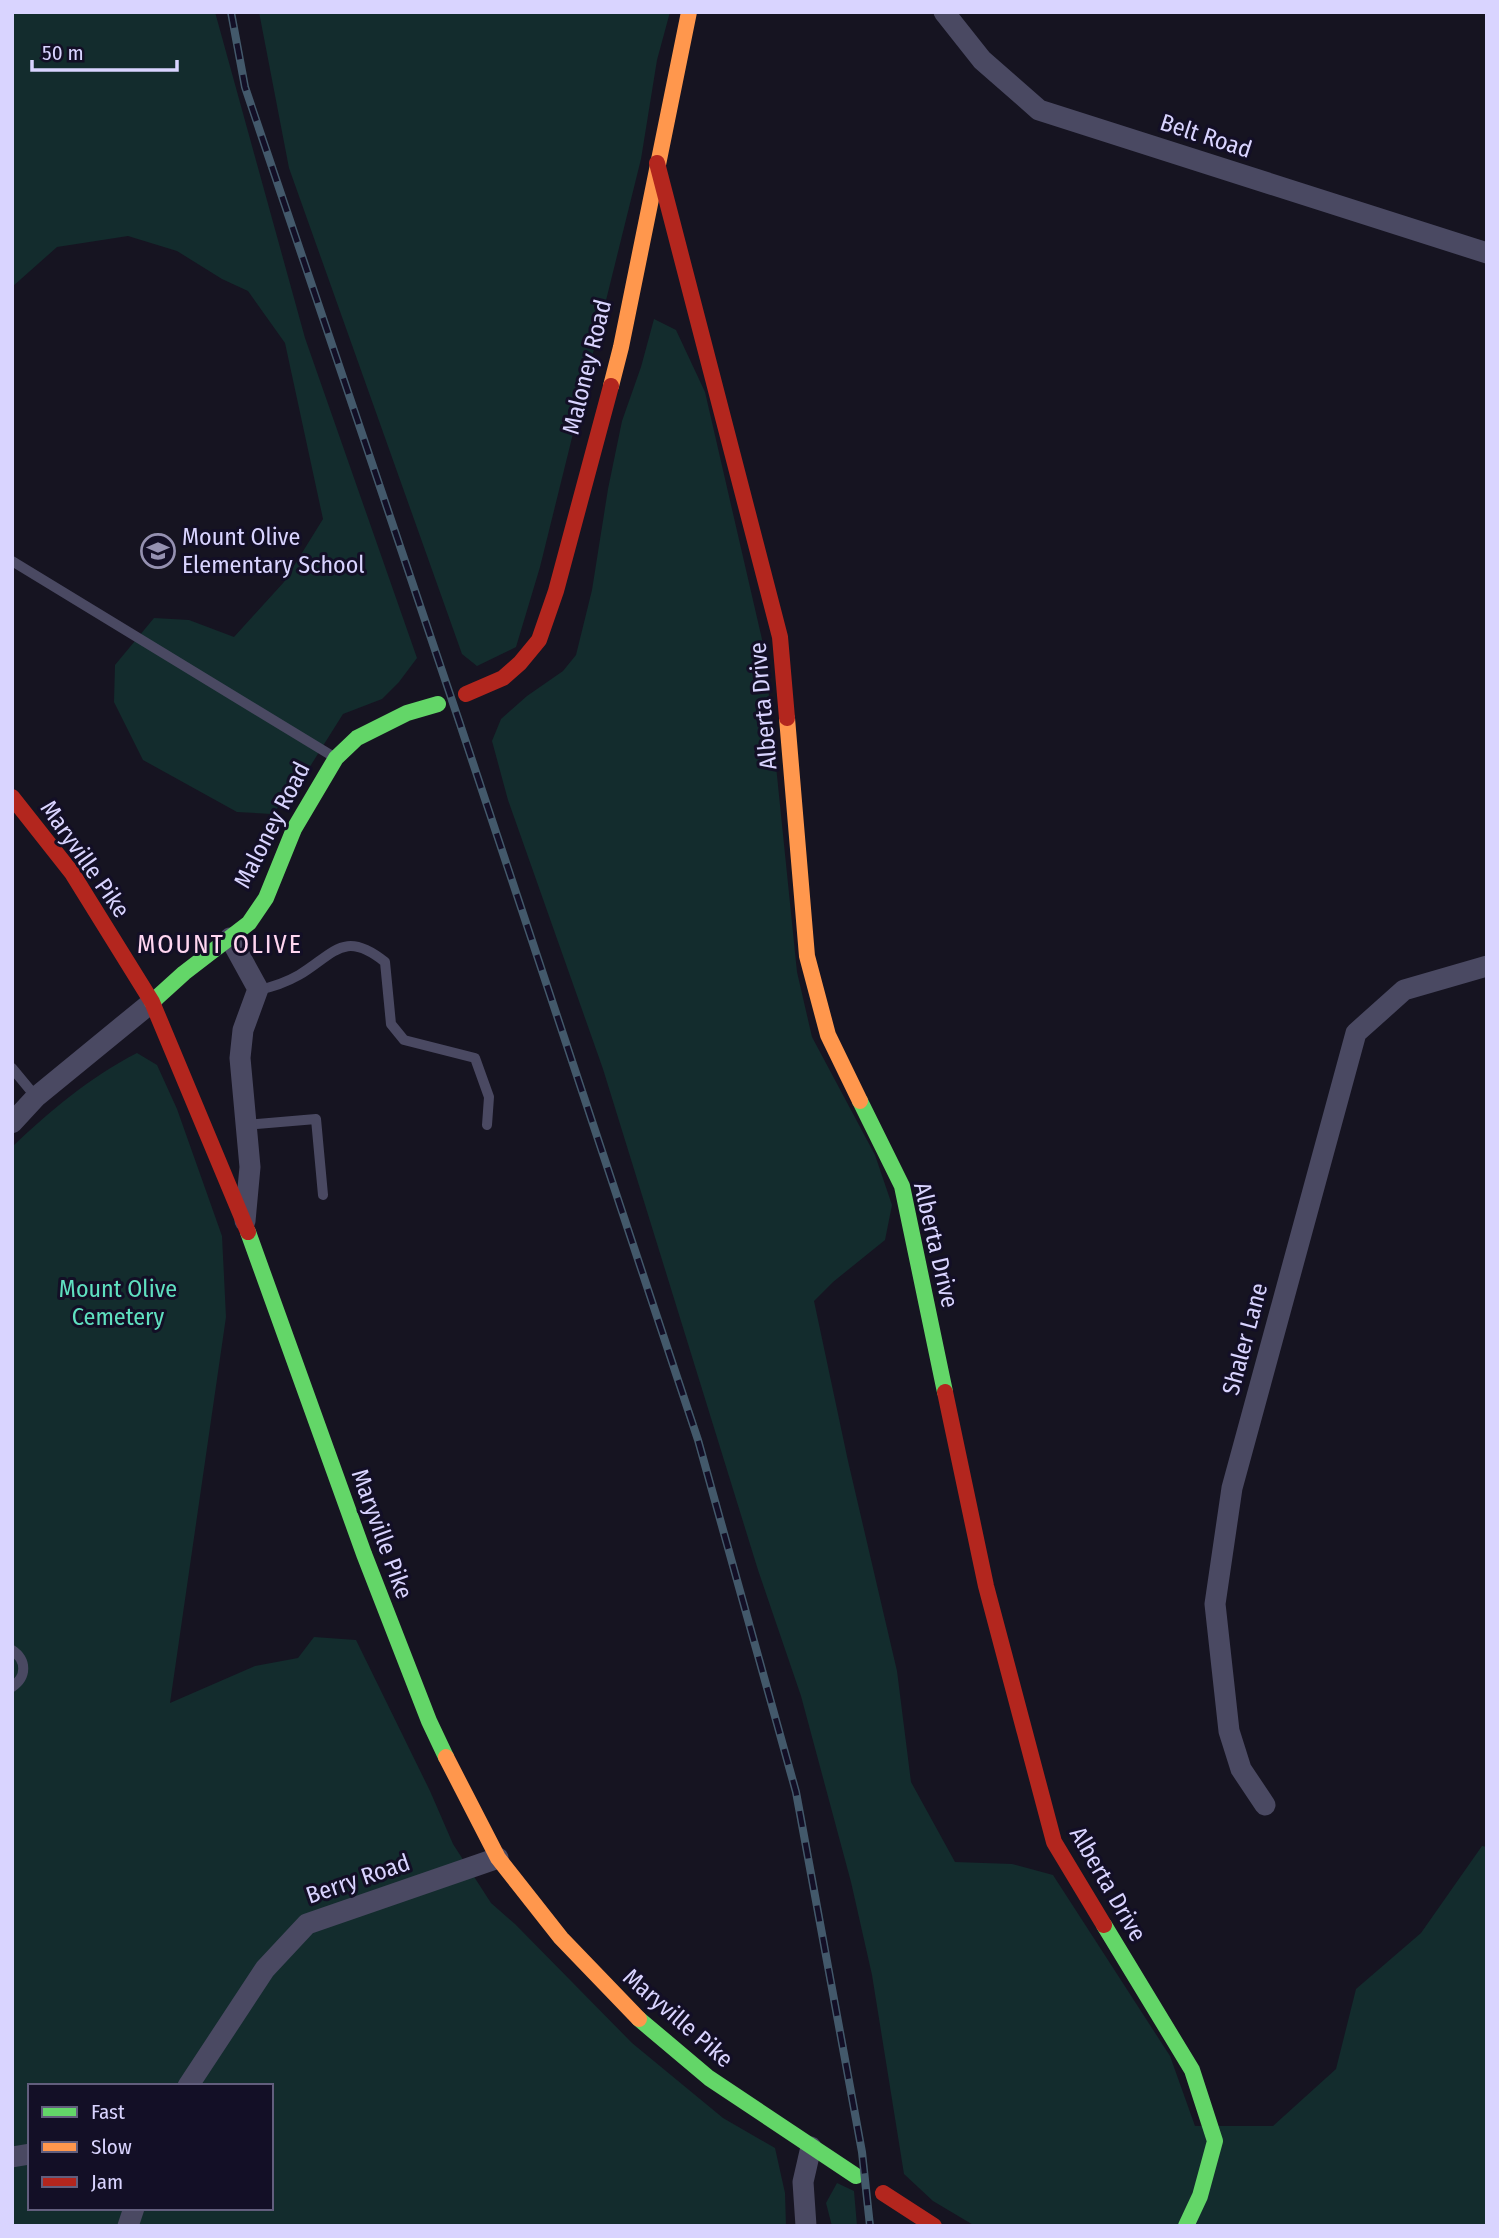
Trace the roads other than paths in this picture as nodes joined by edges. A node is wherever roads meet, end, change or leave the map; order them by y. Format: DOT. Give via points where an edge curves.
graph roads {
  1 [pos="689,12"];
  2 [pos="944,12"];
  3 [pos="657,163"];
  4 [pos="1487,253"];
  5 [pos="12,561"];
  6 [pos="466,694"];
  7 [pos="438,704"];
  8 [pos="336,758"];
  9 [pos="12,797"];
  10 [pos="230,938"];
  11 [pos="1487,966"];
  12 [pos="258,990"];
  13 [pos="152,1002"];
  14 [pos="12,1068"];
  15 [pos="36,1097"];
  16 [pos="12,1123"];
  17 [pos="245,1125"];
  18 [pos="487,1125"];
  19 [pos="323,1195"];
  20 [pos="245,1223"];
  21 [pos="12,1650"];
  22 [pos="12,1687"];
  23 [pos="1265,1805"];
  24 [pos="498,1858"];
  25 [pos="189,2084"];
  26 [pos="811,2147"];
  27 [pos="856,2176"];
  28 [pos="883,2193"];
  29 [pos="806,2226"];
  30 [pos="934,2226"];
  31 [pos="1186,2226"];
  1 -- 3 [label="street, Maloney Road"];
  2 -- 4 [label="street, Belt Road" via="982,60 1039,110"];
  3 -- 6 [label="street, Maloney Road" via="621,347 543,628 533,648 503,678"];
  3 -- 31 [label="street, Alberta Drive" via="780,637 807,956 828,1035 902,1186 986,1586 1054,1842 1192,2070 1215,2141 1200,2196"];
  5 -- 8 [label="lane"];
  7 -- 8 [label="street, Maloney Road" via="407,713 357,738"];
  8 -- 10 [label="street, Maloney Road" via="294,829 266,898 250,923"];
  9 -- 13 [label="street, Maryville Pike" via="72,873"];
  10 -- 12 [label="street"];
  10 -- 13 [label="street, Maloney Road"];
  11 -- 23 [label="street, Shaler Lane" via="1404,990 1356,1033 1232,1488 1215,1604 1229,1731 1241,1769"];
  12 -- 17 [label="street" via="243,1030 240,1058"];
  12 -- 18 [label="lane" via="282,985 335,949 350,946 373,952 385,962 391,1024 404,1040 475,1058 489,1097"];
  13 -- 15 [label="street"];
  13 -- 20 [label="street, Maryville Pike"];
  14 -- 15 [label="lane"];
  15 -- 16 [label="street"];
  17 -- 19 [label="lane" via="316,1119"];
  17 -- 20 [label="street" via="250,1167"];
  20 -- 24 [label="street, Maryville Pike" via="363,1554 429,1721"];
  21 -- 22 [label="lane" via="24,1666 21,1679"];
  24 -- 25 [label="street, Berry Road" via="307,1923 265,1969"];
  24 -- 26 [label="street, Maryville Pike" via="561,1938 632,2013 709,2078"];
  26 -- 27 [label="street, Maryville Pike"];
  26 -- 29 [label="street" via="803,2182"];
  28 -- 30 [label="street"];
}
